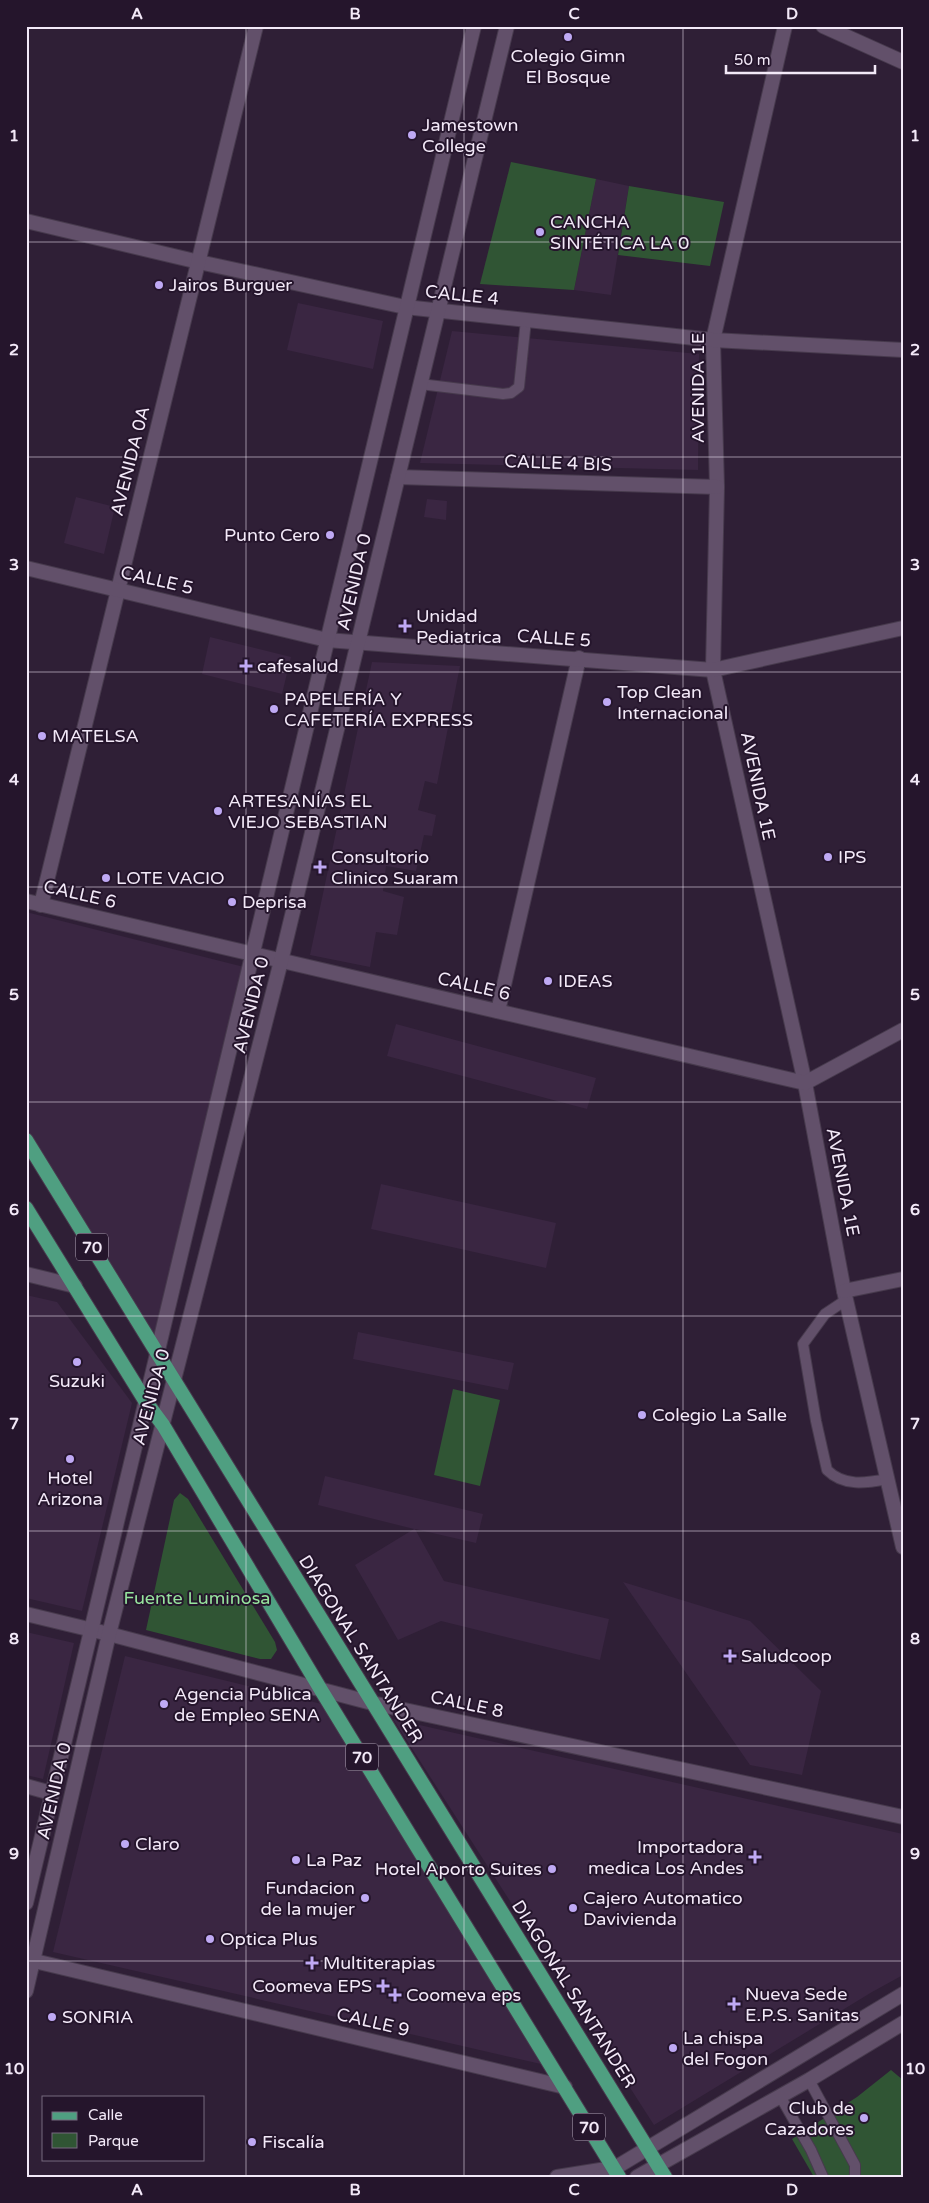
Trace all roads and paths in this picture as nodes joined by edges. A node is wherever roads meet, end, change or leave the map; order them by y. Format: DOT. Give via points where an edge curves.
graph roads {
  1 [pos="256,26"];
  2 [pos="474,26"];
  3 [pos="506,26"];
  4 [pos="785,26"];
  5 [pos="823,26"];
  6 [pos="903,62"];
  7 [pos="26,221"];
  8 [pos="199,262"];
  9 [pos="406,307"];
  10 [pos="437,311"];
  11 [pos="526,320"];
  12 [pos="713,340"];
  13 [pos="903,350"];
  14 [pos="420,384"];
  15 [pos="398,477"];
  16 [pos="717,487"];
  17 [pos="26,568"];
  18 [pos="117,590"];
  19 [pos="903,628"];
  20 [pos="327,640"];
  21 [pos="359,642"];
  22 [pos="579,658"];
  23 [pos="713,670"];
  24 [pos="26,901"];
  25 [pos="41,905"];
  26 [pos="254,954"];
  27 [pos="281,961"];
  28 [pos="498,1011"];
  29 [pos="903,1030"];
  30 [pos="804,1083"];
  31 [pos="26,1140"];
  32 [pos="26,1208"];
  33 [pos="26,1274"];
  34 [pos="903,1279"];
  35 [pos="75,1286"];
  36 [pos="845,1296"];
  37 [pos="158,1353"];
  38 [pos="175,1380"];
  39 [pos="146,1402"];
  40 [pos="163,1425"];
  41 [pos="894,1483"];
  42 [pos="903,1547"];
  43 [pos="26,1614"];
  44 [pos="91,1630"];
  45 [pos="109,1634"];
  46 [pos="321,1690"];
  47 [pos="372,1703"];
  48 [pos="26,1786"];
  49 [pos="51,1793"];
  50 [pos="903,1817"];
  51 [pos="26,1903"];
  52 [pos="30,1960"];
  53 [pos="26,1991"];
  54 [pos="903,1994"];
  55 [pos="903,2023"];
  56 [pos="809,2080"];
  57 [pos="565,2086"];
  58 [pos="780,2096"];
  59 [pos="647,2148"];
  60 [pos="662,2171"];
  61 [pos="616,2172"];
  62 [pos="557,2177"];
  63 [pos="600,2177"];
  64 [pos="637,2177"];
  65 [pos="823,2177"];
  66 [pos="855,2177"];
  1 -- 8 [label="street, AVENIDA 0A"];
  2 -- 9 [label="street, AVENIDA 0"];
  3 -- 10 [label="street, AVENIDA 0"];
  4 -- 12 [label="street, AVENIDA 1E"];
  5 -- 6 [label="street"];
  7 -- 8 [label="street, CALLE 4"];
  8 -- 9 [label="street, CALLE 4"];
  8 -- 18 [label="street, AVENIDA 0A"];
  9 -- 10 [label="street, CALLE 4"];
  9 -- 20 [label="street, AVENIDA 0"];
  10 -- 11 [label="street, CALLE 4"];
  10 -- 14 [label="street, AVENIDA 0"];
  11 -- 12 [label="street, CALLE 4"];
  11 -- 14 [label="lane" via="519,387 511,393"];
  12 -- 13 [label="street, CALLE 4"];
  12 -- 16 [label="street, AVENIDA 1E"];
  14 -- 15 [label="street, AVENIDA 0"];
  15 -- 16 [label="street, CALLE 4 BIS"];
  15 -- 21 [label="street, AVENIDA 0"];
  16 -- 23 [label="street, AVENIDA 1E"];
  17 -- 18 [label="street, CALLE 5"];
  18 -- 20 [label="street, CALLE 5"];
  18 -- 25 [label="street, AVENIDA 0A"];
  19 -- 23 [label="street, CALLE 5"];
  20 -- 21 [label="street, CALLE 5"];
  20 -- 26 [label="street, AVENIDA 0"];
  21 -- 22 [label="street, CALLE 5"];
  21 -- 27 [label="street, AVENIDA 0"];
  22 -- 23 [label="street, CALLE 5"];
  22 -- 28 [label="street"];
  23 -- 30 [label="street, AVENIDA 1E"];
  24 -- 25 [label="street, CALLE 6"];
  25 -- 26 [label="street, CALLE 6"];
  26 -- 27 [label="street, CALLE 6"];
  26 -- 37 [label="street, AVENIDA 0"];
  27 -- 28 [label="street, CALLE 6"];
  27 -- 38 [label="street, AVENIDA 0"];
  28 -- 30 [label="street, CALLE 6"];
  29 -- 30 [label="street"];
  30 -- 36 [label="street, AVENIDA 1E"];
  31 -- 37 [label="main road, DIAGONAL SANTANDER / 70"];
  32 -- 35 [label="main road, 70"];
  33 -- 35 [label="street"];
  34 -- 36 [label="street"];
  35 -- 39 [label="main road, 70"];
  36 -- 41 [label="street, AVENIDA 1E"];
  36 -- 41 [label="lane" via="824,1314 803,1344 827,1470 850,1483"];
  37 -- 38 [label="main road, DIAGONAL SANTANDER / 70"];
  37 -- 39 [label="street, AVENIDA 0"];
  38 -- 40 [label="street, AVENIDA 0"];
  38 -- 47 [label="main road, DIAGONAL SANTANDER / 70"];
  39 -- 40 [label="main road, 70"];
  39 -- 44 [label="street, AVENIDA 0"];
  40 -- 45 [label="street, AVENIDA 0"];
  40 -- 46 [label="main road, 70"];
  41 -- 42 [label="street, AVENIDA 1E"];
  43 -- 44 [label="street, CALLE 8"];
  44 -- 45 [label="street, CALLE 8"];
  44 -- 49 [label="street, AVENIDA 0"];
  45 -- 46 [label="street, CALLE 8"];
  45 -- 52 [label="street, AVENIDA 0"];
  46 -- 47 [label="street, CALLE 8"];
  46 -- 57 [label="main road, 70"];
  47 -- 50 [label="street, CALLE 8"];
  47 -- 59 [label="main road, DIAGONAL SANTANDER / 70"];
  48 -- 49 [label="street"];
  49 -- 51 [label="street, AVENIDA 0"];
  52 -- 53 [label="street, AVENIDA 0"];
  52 -- 57 [label="street, CALLE 9"];
  54 -- 59 [label="street"];
  55 -- 56 [label="street"];
  56 -- 58 [label="street"];
  56 -- 66 [label="lane" via="855,2165"];
  57 -- 61 [label="main road, 70"];
  58 -- 60 [label="street"];
  58 -- 65 [label="lane"];
  59 -- 60 [label="main road, DIAGONAL SANTANDER / 70"];
  59 -- 61 [label="street"];
  60 -- 64 [label="street"];
  61 -- 62 [label="street"];
  61 -- 63 [label="street"];
}
